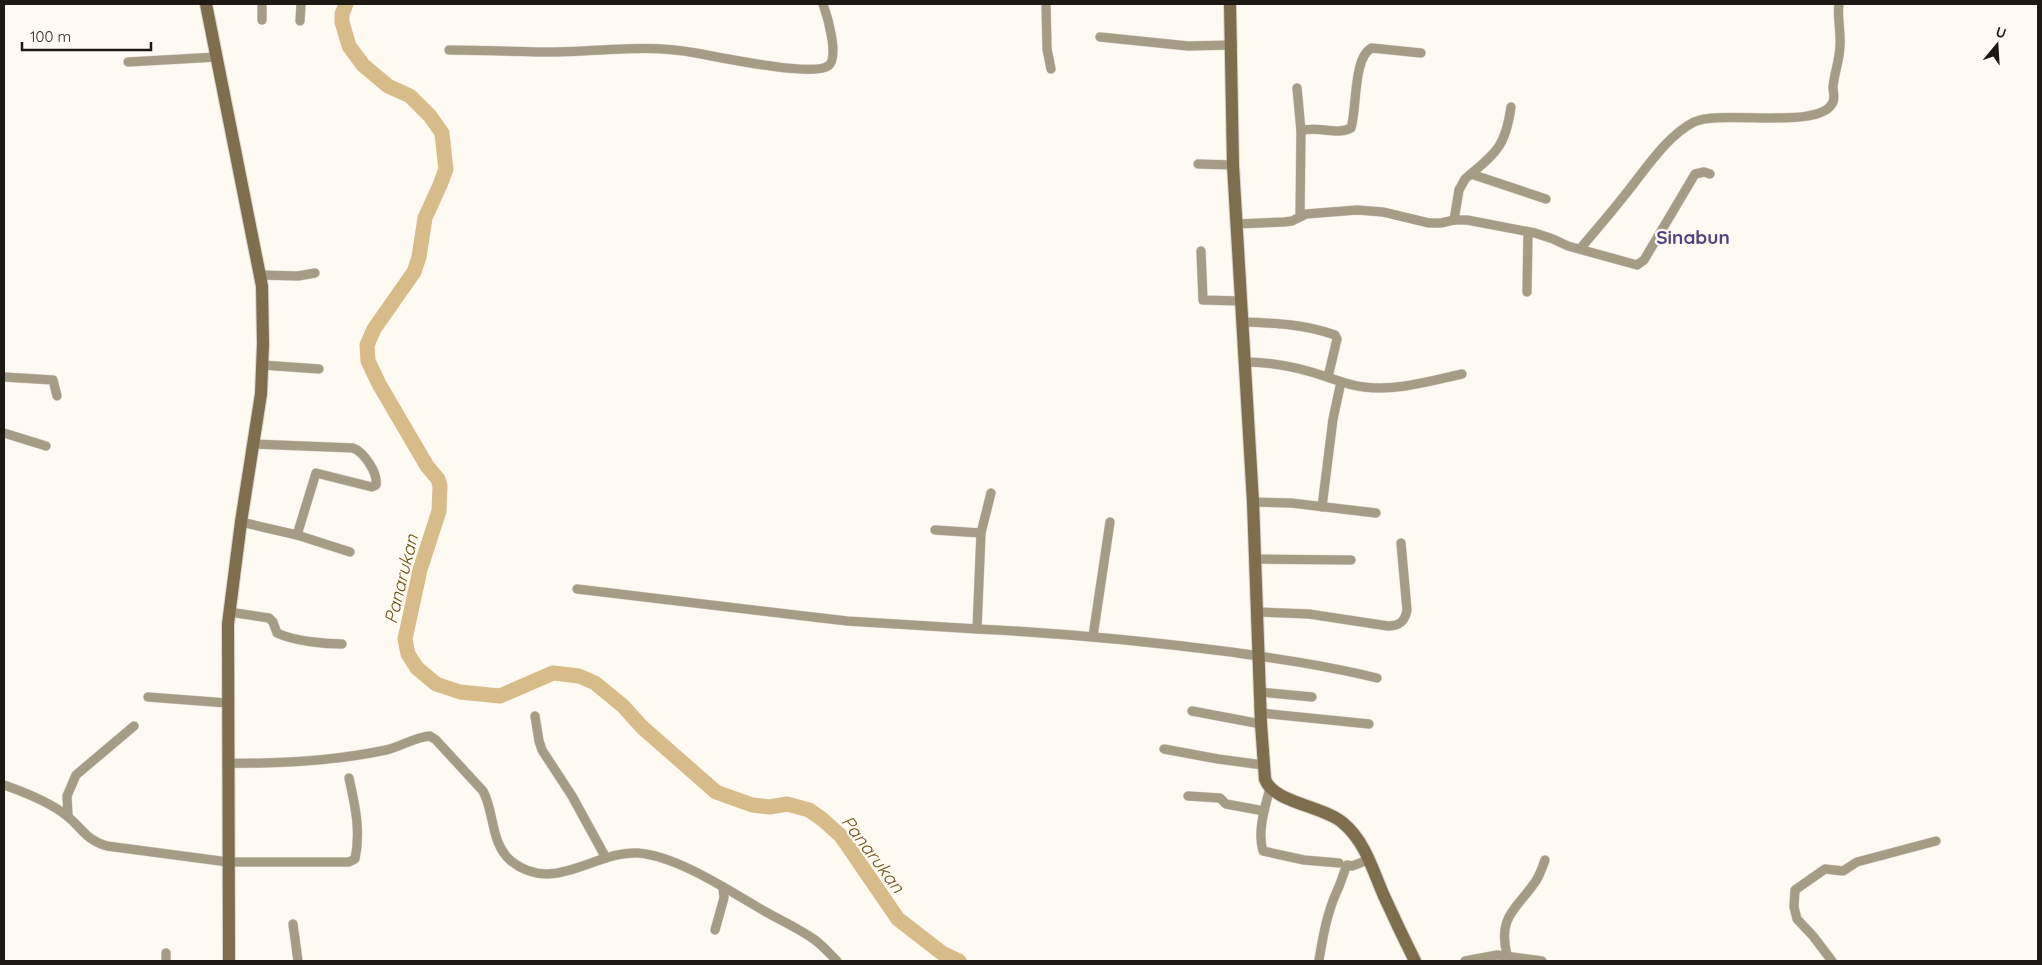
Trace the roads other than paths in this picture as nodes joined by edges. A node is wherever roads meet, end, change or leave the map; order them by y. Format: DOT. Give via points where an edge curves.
graph roads {
  1 [pos="206,4"];
  2 [pos="262,4"];
  3 [pos="301,4"];
  4 [pos="823,4"];
  5 [pos="1046,4"];
  6 [pos="1230,4"];
  7 [pos="1839,4"];
  8 [pos="262,20"];
  9 [pos="300,21"];
  10 [pos="1100,37"];
  11 [pos="1232,45"];
  12 [pos="449,50"];
  13 [pos="1421,53"];
  14 [pos="217,57"];
  15 [pos="128,62"];
  16 [pos="1051,69"];
  17 [pos="1296,88"];
  18 [pos="1511,107"];
  19 [pos="1301,131"];
  20 [pos="1198,164"];
  21 [pos="1233,165"];
  22 [pos="1471,174"];
  23 [pos="1710,174"];
  24 [pos="1546,198"];
  25 [pos="1300,216"];
  26 [pos="1454,220"];
  27 [pos="1236,224"];
  28 [pos="1528,232"];
  29 [pos="1580,248"];
  30 [pos="1201,251"];
  31 [pos="315,273"];
  32 [pos="260,275"];
  33 [pos="1527,292"];
  34 [pos="1240,300"];
  35 [pos="1243,322"];
  36 [pos="1245,362"];
  37 [pos="262,364"];
  38 [pos="319,369"];
  39 [pos="1462,374"];
  40 [pos="4,377"];
  41 [pos="1328,377"];
  42 [pos="1341,382"];
  43 [pos="57,396"];
  44 [pos="4,433"];
  45 [pos="254,444"];
  46 [pos="46,446"];
  47 [pos="990,493"];
  48 [pos="1253,502"];
  49 [pos="1322,507"];
  50 [pos="1376,513"];
  51 [pos="241,522"];
  52 [pos="1110,522"];
  53 [pos="935,530"];
  54 [pos="981,534"];
  55 [pos="297,535"];
  56 [pos="1401,543"];
  57 [pos="350,552"];
  58 [pos="1256,559"];
  59 [pos="1351,560"];
  60 [pos="577,589"];
  61 [pos="228,612"];
  62 [pos="1258,612"];
  63 [pos="977,629"];
  64 [pos="1093,636"];
  65 [pos="342,644"];
  66 [pos="1259,656"];
  67 [pos="1377,678"];
  68 [pos="1260,692"];
  69 [pos="148,697"];
  70 [pos="1312,697"];
  71 [pos="227,703"];
  72 [pos="1192,711"];
  73 [pos="535,716"];
  74 [pos="1261,718"];
  75 [pos="1369,724"];
  76 [pos="134,726"];
  77 [pos="1164,749"];
  78 [pos="227,763"];
  79 [pos="1263,765"];
  80 [pos="349,778"];
  81 [pos="4,785"];
  82 [pos="1270,788"];
  83 [pos="1188,796"];
  84 [pos="1264,811"];
  85 [pos="68,816"];
  86 [pos="1936,841"];
  87 [pos="606,858"];
  88 [pos="1368,860"];
  89 [pos="1545,860"];
  90 [pos="228,862"];
  91 [pos="1339,863"];
  92 [pos="723,887"];
  93 [pos="293,924"];
  94 [pos="715,930"];
  95 [pos="1507,955"];
  96 [pos="1318,960"];
  97 [pos="229,961"];
  98 [pos="298,961"];
  99 [pos="837,961"];
  100 [pos="1415,961"];
  101 [pos="1465,961"];
  102 [pos="1542,961"];
  103 [pos="1832,961"];
  1 -- 14 [label="street"];
  2 -- 8 [label="street"];
  3 -- 9 [label="street"];
  4 -- 12 [label="street" via="832,43 831,62 823,68 766,66 656,48 555,52"];
  5 -- 16 [label="street" via="1046,49"];
  6 -- 11 [label="street"];
  7 -- 29 [label="street" via="1839,61 1830,107 1810,116 1726,117 1694,122 1662,148"];
  10 -- 11 [label="street" via="1188,46"];
  11 -- 21 [label="street"];
  13 -- 19 [label="street" via="1367,50 1363,55 1351,128 1344,131"];
  14 -- 15 [label="street"];
  14 -- 32 [label="street"];
  17 -- 19 [label="street"];
  18 -- 22 [label="street" via="1508,130 1499,148"];
  19 -- 25 [label="street"];
  20 -- 21 [label="street"];
  21 -- 27 [label="street"];
  22 -- 24 [label="street"];
  22 -- 26 [label="street" via="1459,190"];
  23 -- 29 [label="street" via="1695,174 1640,264 1628,264"];
  25 -- 26 [label="street" via="1369,210 1441,224"];
  25 -- 27 [label="street" via="1284,222"];
  26 -- 28 [label="street"];
  27 -- 34 [label="street"];
  28 -- 29 [label="street"];
  28 -- 33 [label="street"];
  30 -- 34 [label="street" via="1203,300"];
  31 -- 32 [label="street"];
  32 -- 37 [label="street"];
  34 -- 35 [label="street"];
  35 -- 36 [label="street"];
  35 -- 41 [label="street" via="1304,325 1335,335 1337,339"];
  36 -- 41 [label="street" via="1270,363"];
  36 -- 48 [label="street"];
  37 -- 38 [label="street"];
  37 -- 45 [label="street"];
  39 -- 42 [label="street" via="1390,387 1368,388"];
  40 -- 43 [label="street" via="53,380"];
  41 -- 42 [label="street"];
  42 -- 49 [label="street"];
  44 -- 46 [label="street"];
  45 -- 51 [label="street"];
  45 -- 55 [label="street" via="353,448 360,452 376,477 376,485 372,487 316,474"];
  47 -- 54 [label="street"];
  48 -- 49 [label="street"];
  48 -- 58 [label="street"];
  49 -- 50 [label="street"];
  51 -- 55 [label="street"];
  51 -- 61 [label="street"];
  52 -- 64 [label="street"];
  53 -- 54 [label="street"];
  54 -- 63 [label="street"];
  55 -- 57 [label="street"];
  56 -- 62 [label="street" via="1407,610 1400,624 1388,626 1308,614"];
  58 -- 59 [label="street"];
  58 -- 62 [label="street"];
  60 -- 63 [label="street" via="847,621"];
  61 -- 65 [label="street" via="269,618 277,633 284,636"];
  61 -- 71 [label="street"];
  62 -- 66 [label="street"];
  63 -- 64 [label="street"];
  64 -- 66 [label="street"];
  66 -- 67 [label="street" via="1307,662"];
  66 -- 68 [label="street"];
  68 -- 70 [label="street"];
  68 -- 74 [label="street"];
  69 -- 71 [label="street"];
  71 -- 78 [label="street"];
  72 -- 74 [label="street"];
  73 -- 87 [label="street" via="542,750"];
  74 -- 75 [label="street"];
  74 -- 79 [label="street"];
  76 -- 85 [label="street" via="76,775 67,796"];
  77 -- 79 [label="street"];
  78 -- 87 [label="street" via="327,759 386,750 430,736 483,792 499,846 510,860 533,874 546,875 566,872"];
  78 -- 90 [label="street"];
  79 -- 82 [label="street"];
  80 -- 90 [label="street" via="358,826 354,861"];
  81 -- 85 [label="street"];
  82 -- 84 [label="street"];
  82 -- 88 [label="street" via="1340,820 1356,837"];
  83 -- 84 [label="street" via="1220,798 1226,804"];
  84 -- 91 [label="street" via="1264,852"];
  85 -- 90 [label="street" via="98,844"];
  86 -- 103 [label="street" via="1857,862 1843,871 1825,869 1795,890 1797,920"];
  87 -- 92 [label="street" via="631,853 657,857"];
  88 -- 96 [label="street" via="1347,865 1332,901"];
  88 -- 100 [label="street"];
  89 -- 95 [label="street" via="1534,884 1508,920 1504,936"];
  90 -- 97 [label="street"];
  92 -- 94 [label="street" via="724,898"];
  92 -- 99 [label="street" via="816,940"];
  93 -- 98 [label="street"];
  95 -- 101 [label="street"];
  95 -- 102 [label="street"];
}
